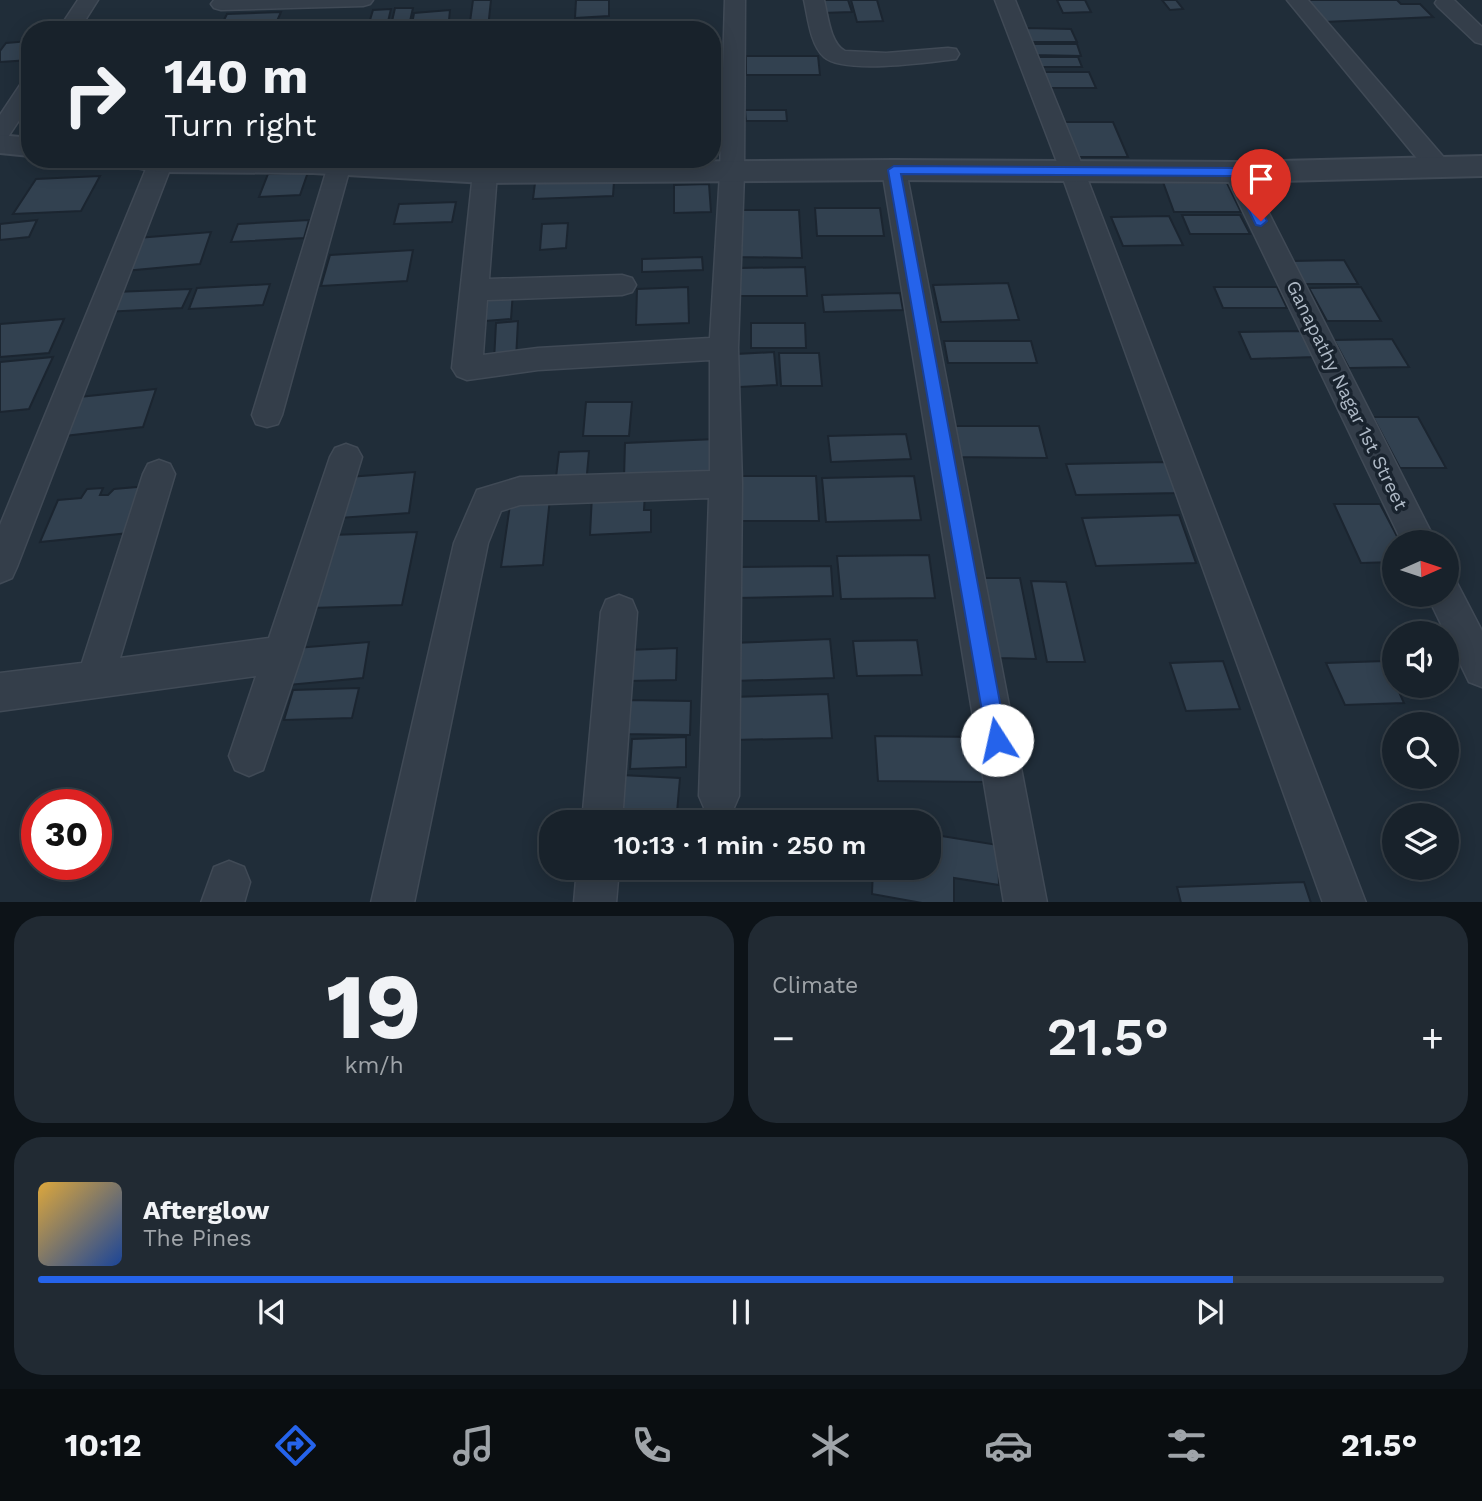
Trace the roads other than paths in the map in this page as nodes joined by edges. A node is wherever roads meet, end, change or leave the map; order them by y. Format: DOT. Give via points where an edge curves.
graph roads {
  1 [pos="88,0"];
  2 [pos="363,0"];
  3 [pos="736,0"];
  4 [pos="814,0"];
  5 [pos="1005,0"];
  6 [pos="1297,0"];
  7 [pos="1445,3"];
  8 [pos="220,7"];
  9 [pos="74,21"];
  10 [pos="1479,32"];
  11 [pos="948,54"];
  12 [pos="21,100"];
  13 [pos="0,132"];
  14 [pos="0,144"];
  15 [pos="21,146"];
  16 [pos="1482,166"];
  17 [pos="1438,167"];
  18 [pos="151,168"];
  19 [pos="321,168"];
  20 [pos="411,168"];
  21 [pos="589,168"];
  22 [pos="660,168"];
  23 [pos="894,170"];
  24 [pos="1072,170"];
  25 [pos="1236,172"];
  26 [pos="485,173"];
  27 [pos="732,173"];
  28 [pos="621,285"];
  29 [pos="473,290"];
  30 [pos="724,348"];
  31 [pos="267,415"];
  32 [pos="346,457"];
  33 [pos="159,474"];
  34 [pos="726,484"];
  35 [pos="1413,530"];
  36 [pos="0,567"];
  37 [pos="1452,607"];
  38 [pos="620,612"];
  39 [pos="284,654"];
  40 [pos="1482,669"];
  41 [pos="95,679"];
  42 [pos="0,692"];
  43 [pos="249,756"];
  44 [pos="719,796"];
  45 [pos="603,810"];
  46 [pos="597,880"];
  47 [pos="392,902"];
  48 [pos="595,902"];
  49 [pos="1026,902"];
  50 [pos="1345,902"];
  1 -- 9 [label="street"];
  2 -- 8 [label="street"];
  3 -- 27 [label="street"];
  4 -- 11 [label="street" via="830,50 839,57 861,60"];
  5 -- 24 [label="street"];
  6 -- 17 [label="street"];
  7 -- 10 [label="street"];
  12 -- 13 [label="street"];
  14 -- 15 [label="street"];
  16 -- 17 [label="street"];
  17 -- 25 [label="street"];
  18 -- 36 [label="street"];
  19 -- 31 [label="street"];
  20 -- 26 [label="street"];
  21 -- 26 [label="street"];
  22 -- 27 [label="street"];
  23 -- 24 [label="street"];
  23 -- 27 [label="street"];
  23 -- 49 [label="street"];
  24 -- 25 [label="street"];
  24 -- 50 [label="street"];
  25 -- 35 [label="street, Ganapathy Nagar 1st Street"];
  26 -- 29 [label="street"];
  27 -- 30 [label="street"];
  28 -- 29 [label="street"];
  29 -- 30 [label="street" via="467,368"];
  30 -- 34 [label="street"];
  32 -- 39 [label="street"];
  33 -- 41 [label="street"];
  34 -- 44 [label="street"];
  34 -- 47 [label="street" via="520,491 489,500 471,543"];
  37 -- 40 [label="street"];
  38 -- 45 [label="street"];
  39 -- 41 [label="street"];
  39 -- 43 [label="street"];
  41 -- 42 [label="street"];
  46 -- 48 [label="street"];
}
